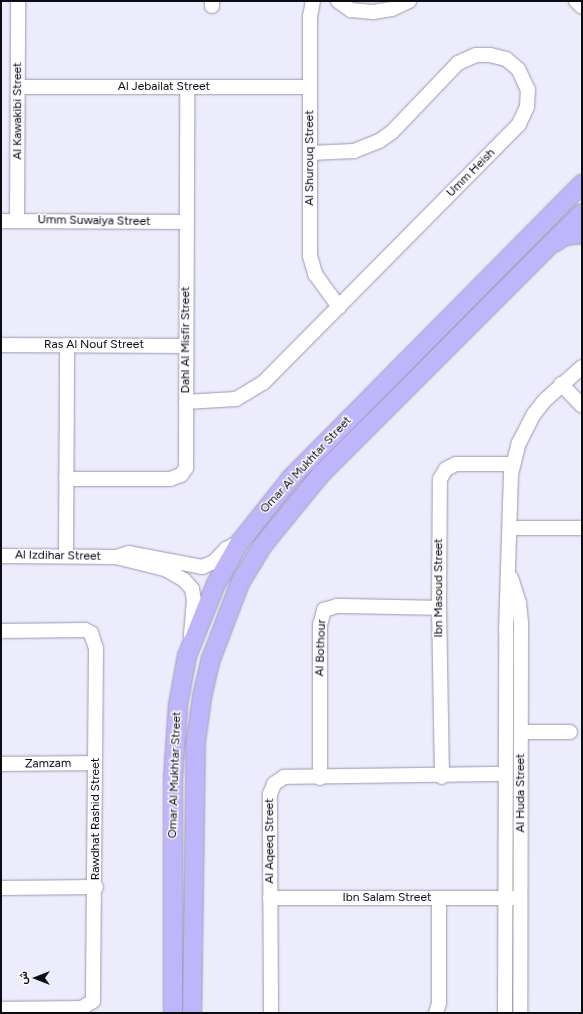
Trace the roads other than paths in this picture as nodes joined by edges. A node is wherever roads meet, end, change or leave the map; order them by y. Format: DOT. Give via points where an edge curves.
graph roads {
  1 [pos="18,1"];
  2 [pos="314,1"];
  3 [pos="338,1"];
  4 [pos="409,1"];
  5 [pos="576,1"];
  6 [pos="582,7"];
  7 [pos="18,86"];
  8 [pos="187,86"];
  9 [pos="310,87"];
  10 [pos="310,153"];
  11 [pos="582,184"];
  12 [pos="553,213"];
  13 [pos="582,214"];
  14 [pos="1,221"];
  15 [pos="17,221"];
  16 [pos="187,222"];
  17 [pos="582,234"];
  18 [pos="550,245"];
  19 [pos="339,307"];
  20 [pos="1,345"];
  21 [pos="67,345"];
  22 [pos="186,346"];
  23 [pos="582,367"];
  24 [pos="561,384"];
  25 [pos="186,402"];
  26 [pos="582,406"];
  27 [pos="513,464"];
  28 [pos="66,479"];
  29 [pos="510,528"];
  30 [pos="582,528"];
  31 [pos="240,542"];
  32 [pos="1,556"];
  33 [pos="66,556"];
  34 [pos="116,557"];
  35 [pos="509,574"];
  36 [pos="439,608"];
  37 [pos="1,631"];
  38 [pos="191,644"];
  39 [pos="506,655"];
  40 [pos="521,655"];
  41 [pos="521,732"];
  42 [pos="570,732"];
  43 [pos="95,763"];
  44 [pos="1,764"];
  45 [pos="505,774"];
  46 [pos="442,777"];
  47 [pos="320,778"];
  48 [pos="96,887"];
  49 [pos="1,888"];
  50 [pos="270,898"];
  51 [pos="439,898"];
  52 [pos="505,898"];
  53 [pos="521,898"];
  54 [pos="1,1009"];
  55 [pos="173,1013"];
  56 [pos="192,1013"];
  57 [pos="271,1013"];
  58 [pos="436,1013"];
  59 [pos="505,1013"];
  60 [pos="520,1013"];
  1 -- 7 [label="street, Al Kawakibi Street"];
  2 -- 9 [label="street, Al Shurouq Street" via="310,16"];
  3 -- 4 [label="street" via="351,10 373,12 392,9"];
  5 -- 6 [label="street"];
  7 -- 8 [label="street, Al Jebailat Street"];
  7 -- 15 [label="street, Al Kawakibi Street"];
  8 -- 9 [label="street, Al Jebailat Street"];
  8 -- 16 [label="street, Dahl Al Misfir Street"];
  9 -- 10 [label="street, Al Shurouq Street"];
  10 -- 19 [label="street, Al Shurouq Street" via="311,261 315,274"];
  10 -- 19 [label="street, Umm Heish" via="354,152 379,141 392,132 458,63 476,55 506,59 518,69 528,90 528,106 519,124"];
  11 -- 12 [label="main road, Omar Al Mukhtar Street"];
  11 -- 13 [label="street" via="578,199"];
  12 -- 13 [label="street"];
  12 -- 31 [label="main road, Omar Al Mukhtar Street" via="290,478"];
  13 -- 18 [label="main road, Omar Al Mukhtar Street"];
  14 -- 15 [label="street, Umm Suwaiya Street"];
  15 -- 16 [label="street, Umm Suwaiya Street"];
  16 -- 22 [label="street, Dahl Al Misfir Street"];
  17 -- 18 [label="main road" via="564,236"];
  18 -- 56 [label="main road, Omar Al Mukhtar Street" via="321,474 267,539 240,583 211,659 202,697 196,741"];
  19 -- 25 [label="street, Umm Heish" via="252,391 232,400"];
  20 -- 21 [label="street, Ras Al Nouf Street"];
  21 -- 22 [label="street, Ras Al Nouf Street"];
  21 -- 28 [label="street"];
  22 -- 25 [label="street, Dahl Al Misfir Street"];
  23 -- 24 [label="street, Al Huda Street"];
  24 -- 26 [label="street"];
  24 -- 27 [label="street, Al Huda Street" via="534,414 519,443"];
  25 -- 28 [label="street, Dahl Al Misfir Street" via="186,463 181,476 170,479"];
  27 -- 29 [label="street, Al Huda Street"];
  27 -- 36 [label="street, Ibn Masoud Street" via="456,464 442,472"];
  28 -- 33 [label="street"];
  29 -- 30 [label="street"];
  29 -- 35 [label="street, Al Huda Street"];
  31 -- 34 [label="street, Al Izdihar Street" via="226,548 214,562 202,567 141,554 129,553"];
  31 -- 38 [label="main road, Omar Al Mukhtar Street" via="216,584"];
  32 -- 33 [label="street, Al Izdihar Street"];
  33 -- 34 [label="street, Al Izdihar Street"];
  34 -- 38 [label="street, Al Izdihar Street" via="165,569 184,580 192,589 194,600"];
  35 -- 39 [label="street, Al Huda Street"];
  35 -- 40 [label="street, Al Huda Street" via="520,613"];
  36 -- 46 [label="street, Ibn Masoud Street"];
  36 -- 47 [label="street, Al Bothour" via="336,606 324,610 320,625"];
  37 -- 43 [label="street, Rawdhat Rashid Street" via="77,629 91,633 96,648"];
  38 -- 55 [label="main road, Omar Al Mukhtar Street" via="182,675 174,735"];
  39 -- 40 [label="street"];
  39 -- 45 [label="street, Al Huda Street"];
  40 -- 41 [label="street, Al Huda Street"];
  41 -- 42 [label="street"];
  41 -- 53 [label="street, Al Huda Street"];
  43 -- 44 [label="street, Zamzam"];
  43 -- 48 [label="street, Rawdhat Rashid Street"];
  45 -- 46 [label="street, Al Aqeeq Street"];
  45 -- 52 [label="street, Al Huda Street"];
  46 -- 47 [label="street, Al Aqeeq Street"];
  47 -- 50 [label="street, Al Aqeeq Street" via="284,777 271,788"];
  48 -- 49 [label="street"];
  48 -- 54 [label="street, Rawdhat Rashid Street" via="95,995 91,1004 82,1008"];
  50 -- 51 [label="street, Ibn Salam Street"];
  50 -- 57 [label="street, Al Aqeeq Street"];
  51 -- 52 [label="street, Ibn Salam Street"];
  51 -- 58 [label="street" via="439,1003"];
  52 -- 53 [label="street, Ibn Salam Street"];
  52 -- 59 [label="street, Al Huda Street"];
  53 -- 60 [label="street, Al Huda Street"];
}
